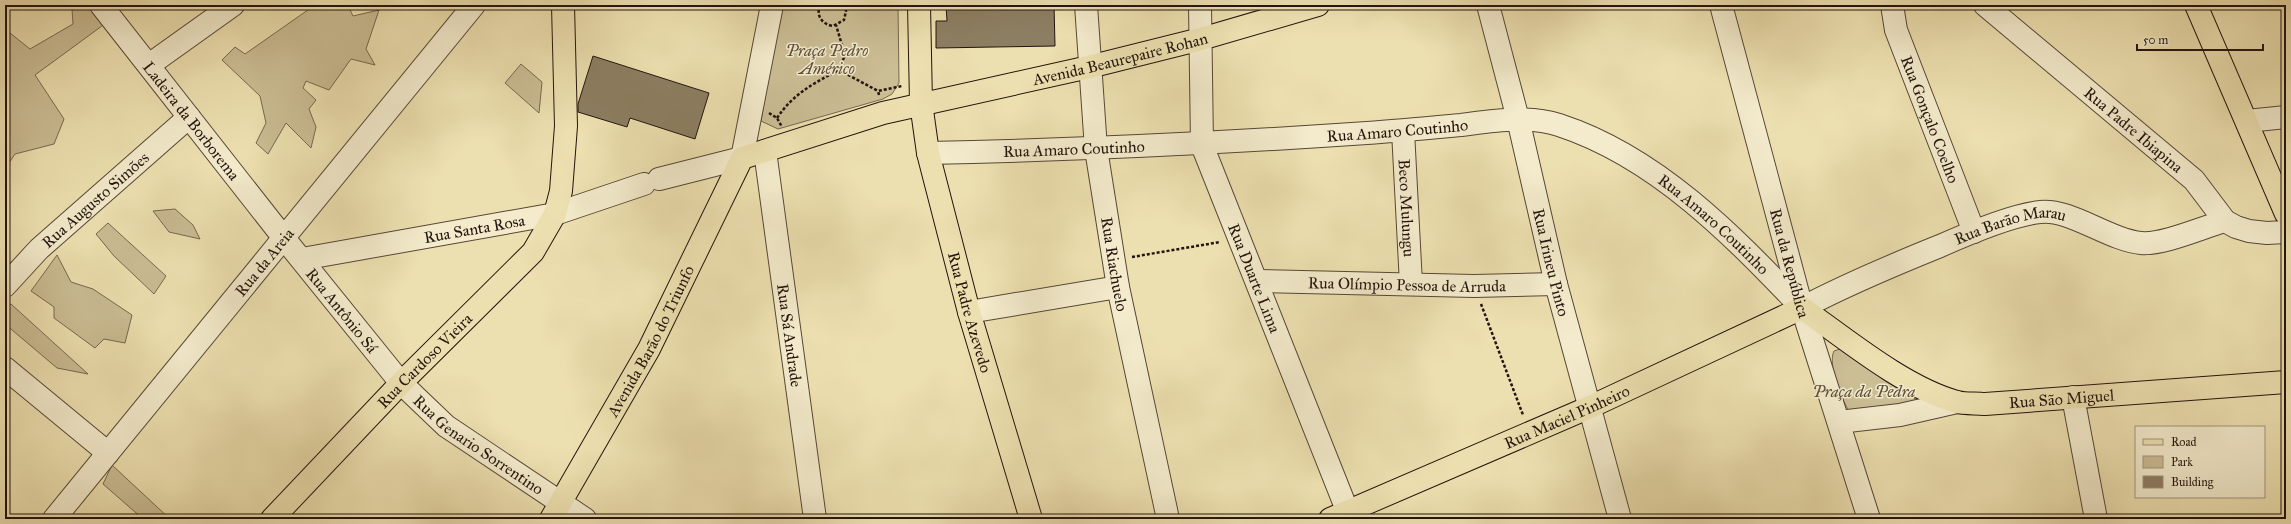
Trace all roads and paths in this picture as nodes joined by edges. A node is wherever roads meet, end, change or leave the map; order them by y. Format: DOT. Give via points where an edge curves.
graph roads {
  1 [pos="101,5"];
  2 [pos="233,5"];
  3 [pos="474,5"];
  4 [pos="563,5"];
  5 [pos="772,5"];
  6 [pos="797,5"];
  7 [pos="820,5"];
  8 [pos="865,5"];
  9 [pos="919,5"];
  10 [pos="1086,5"];
  11 [pos="1200,5"];
  12 [pos="1318,5"];
  13 [pos="1488,5"];
  14 [pos="1721,5"];
  15 [pos="1892,5"];
  16 [pos="1985,5"];
  17 [pos="2196,5"];
  18 [pos="845,7"];
  19 [pos="818,9"];
  20 [pos="836,25"];
  21 [pos="1201,39"];
  22 [pos="149,65"];
  23 [pos="1089,67"];
  24 [pos="840,70"];
  25 [pos="878,91"];
  26 [pos="752,101"];
  27 [pos="921,103"];
  28 [pos="189,117"];
  29 [pos="2286,117"];
  30 [pos="777,118"];
  31 [pos="1518,119"];
  32 [pos="2247,121"];
  33 [pos="1403,131"];
  34 [pos="791,144"];
  35 [pos="1202,145"];
  36 [pos="1096,149"];
  37 [pos="765,152"];
  38 [pos="928,153"];
  39 [pos="742,158"];
  40 [pos="555,214"];
  41 [pos="2286,214"];
  42 [pos="2225,221"];
  43 [pos="1974,232"];
  44 [pos="2286,232"];
  45 [pos="283,237"];
  46 [pos="1239,239"];
  47 [pos="302,259"];
  48 [pos="1114,260"];
  49 [pos="1257,281"];
  50 [pos="1412,284"];
  51 [pos="1556,284"];
  52 [pos="5,286"];
  53 [pos="1474,286"];
  54 [pos="1118,287"];
  55 [pos="1802,308"];
  56 [pos="969,312"];
  57 [pos="5,368"];
  58 [pos="2286,382"];
  59 [pos="401,383"];
  60 [pos="2073,397"];
  61 [pos="1957,402"];
  62 [pos="1590,407"];
  63 [pos="1839,422"];
  64 [pos="1530,433"];
  65 [pos="108,453"];
  66 [pos="555,511"];
  67 [pos="1338,515"];
  68 [pos="54,519"];
  69 [pos="272,519"];
  70 [pos="585,519"];
  71 [pos="815,519"];
  72 [pos="1031,519"];
  73 [pos="1168,519"];
  74 [pos="1620,519"];
  75 [pos="1869,519"];
  76 [pos="2096,519"];
  1 -- 22 [label="street, Ladeira da Borborema"];
  2 -- 22 [label="street"];
  3 -- 45 [label="street, Rua da Areia"];
  4 -- 40 [label="main road, Rua Cardoso Vieira" via="566,126 562,192"];
  5 -- 26 [label="street"];
  6 -- 19 [label="path"];
  7 -- 19 [label="path"];
  8 -- 18 [label="path"];
  9 -- 27 [label="main road"];
  10 -- 23 [label="street, Rua Riachuelo"];
  11 -- 21 [label="street, Rua Duarte Lima"];
  12 -- 21 [label="main road, Avenida Beaurepaire Rohan"];
  13 -- 31 [label="street, Rua Irineu Pinto"];
  14 -- 55 [label="street, Rua da República"];
  15 -- 43 [label="street, Rua Gonçalo Coelho" via="1896,30"];
  16 -- 42 [label="street, Rua Padre Ibiapina" via="2194,180"];
  17 -- 32 [label="main road"];
  18 -- 20 [label="path" via="845,18"];
  19 -- 20 [label="path" via="823,22 829,26"];
  20 -- 24 [label="path" via="845,55"];
  21 -- 23 [label="main road, Avenida Beaurepaire Rohan"];
  21 -- 35 [label="street, Rua Duarte Lima"];
  22 -- 28 [label="street, Ladeira da Borborema"];
  23 -- 27 [label="main road, Avenida Beaurepaire Rohan"];
  23 -- 36 [label="street, Rua Riachuelo"];
  24 -- 25 [label="path"];
  24 -- 30 [label="path" via="807,87 785,106"];
  26 -- 30 [label="path"];
  26 -- 39 [label="street"];
  27 -- 34 [label="main road"];
  27 -- 38 [label="main road, Rua Padre Azevedo"];
  28 -- 45 [label="street, Ladeira da Borborema"];
  28 -- 52 [label="street, Rua Augusto Simões" via="39,249"];
  29 -- 32 [label="street"];
  30 -- 34 [label="path"];
  31 -- 33 [label="street, Rua Amaro Coutinho"];
  31 -- 51 [label="street, Rua Irineu Pinto"];
  31 -- 55 [label="street, Rua Amaro Coutinho" via="1551,123 1586,136 1616,150 1648,170 1702,211 1752,255"];
  32 -- 41 [label="main road"];
  33 -- 35 [label="street, Rua Amaro Coutinho"];
  33 -- 50 [label="street, Beco Mulungu"];
  34 -- 37 [label="main road"];
  35 -- 36 [label="street, Rua Amaro Coutinho"];
  35 -- 46 [label="street, Rua Duarte Lima"];
  36 -- 38 [label="street, Rua Amaro Coutinho"];
  36 -- 48 [label="street, Rua Riachuelo"];
  37 -- 39 [label="main road"];
  37 -- 71 [label="street, Rua Sá Andrade"];
  38 -- 56 [label="main road, Rua Padre Azevedo"];
  39 -- 40 [label="street, Rua Santa Rosa" via="652,181"];
  39 -- 66 [label="main road, Avenida Barão do Triunfo" via="649,349"];
  40 -- 47 [label="street, Rua Santa Rosa"];
  40 -- 59 [label="main road, Rua Cardoso Vieira" via="533,252"];
  42 -- 43 [label="street, Rua Barão Marau" via="2157,242 2142,243 2123,240 2053,212 2040,212"];
  42 -- 44 [label="street, Rua Padre Ibiapina" via="2249,231"];
  43 -- 55 [label="street, Rua Barão Marau" via="1845,285"];
  45 -- 47 [label="street, Rua Antônio Sá"];
  45 -- 65 [label="street, Rua da Areia"];
  46 -- 48 [label="path"];
  46 -- 49 [label="street, Rua Duarte Lima"];
  47 -- 59 [label="street, Rua Antônio Sá"];
  48 -- 54 [label="street, Rua Riachuelo"];
  49 -- 50 [label="street, Rua Olímpio Pessoa de Arruda"];
  49 -- 67 [label="street, Rua Duarte Lima"];
  50 -- 53 [label="street, Rua Olímpio Pessoa de Arruda"];
  51 -- 53 [label="street, Rua Olímpio Pessoa de Arruda"];
  51 -- 62 [label="street, Rua Irineu Pinto"];
  53 -- 64 [label="path"];
  54 -- 56 [label="street"];
  54 -- 73 [label="street, Rua Riachuelo"];
  55 -- 61 [label="main road" via="1918,386"];
  55 -- 62 [label="main road, Rua Maciel Pinheiro"];
  55 -- 63 [label="street, Rua da República"];
  56 -- 72 [label="main road, Rua Padre Azevedo"];
  57 -- 65 [label="street"];
  58 -- 60 [label="main road, Rua São Miguel"];
  59 -- 66 [label="street, Rua Genario Sorrentino" via="446,426"];
  59 -- 69 [label="main road, Rua Cardoso Vieira"];
  60 -- 61 [label="main road, Rua São Miguel" via="1984,404"];
  60 -- 76 [label="street"];
  61 -- 63 [label="street, Rua São Miguel" via="1900,415"];
  62 -- 64 [label="main road, Rua Maciel Pinheiro"];
  62 -- 74 [label="street, Rua Irineu Pinto"];
  63 -- 75 [label="street, Rua da República"];
  64 -- 67 [label="main road, Rua Maciel Pinheiro"];
  65 -- 68 [label="street, Rua da Areia"];
  66 -- 70 [label="street, Rua Genario Sorrentino"];
}
